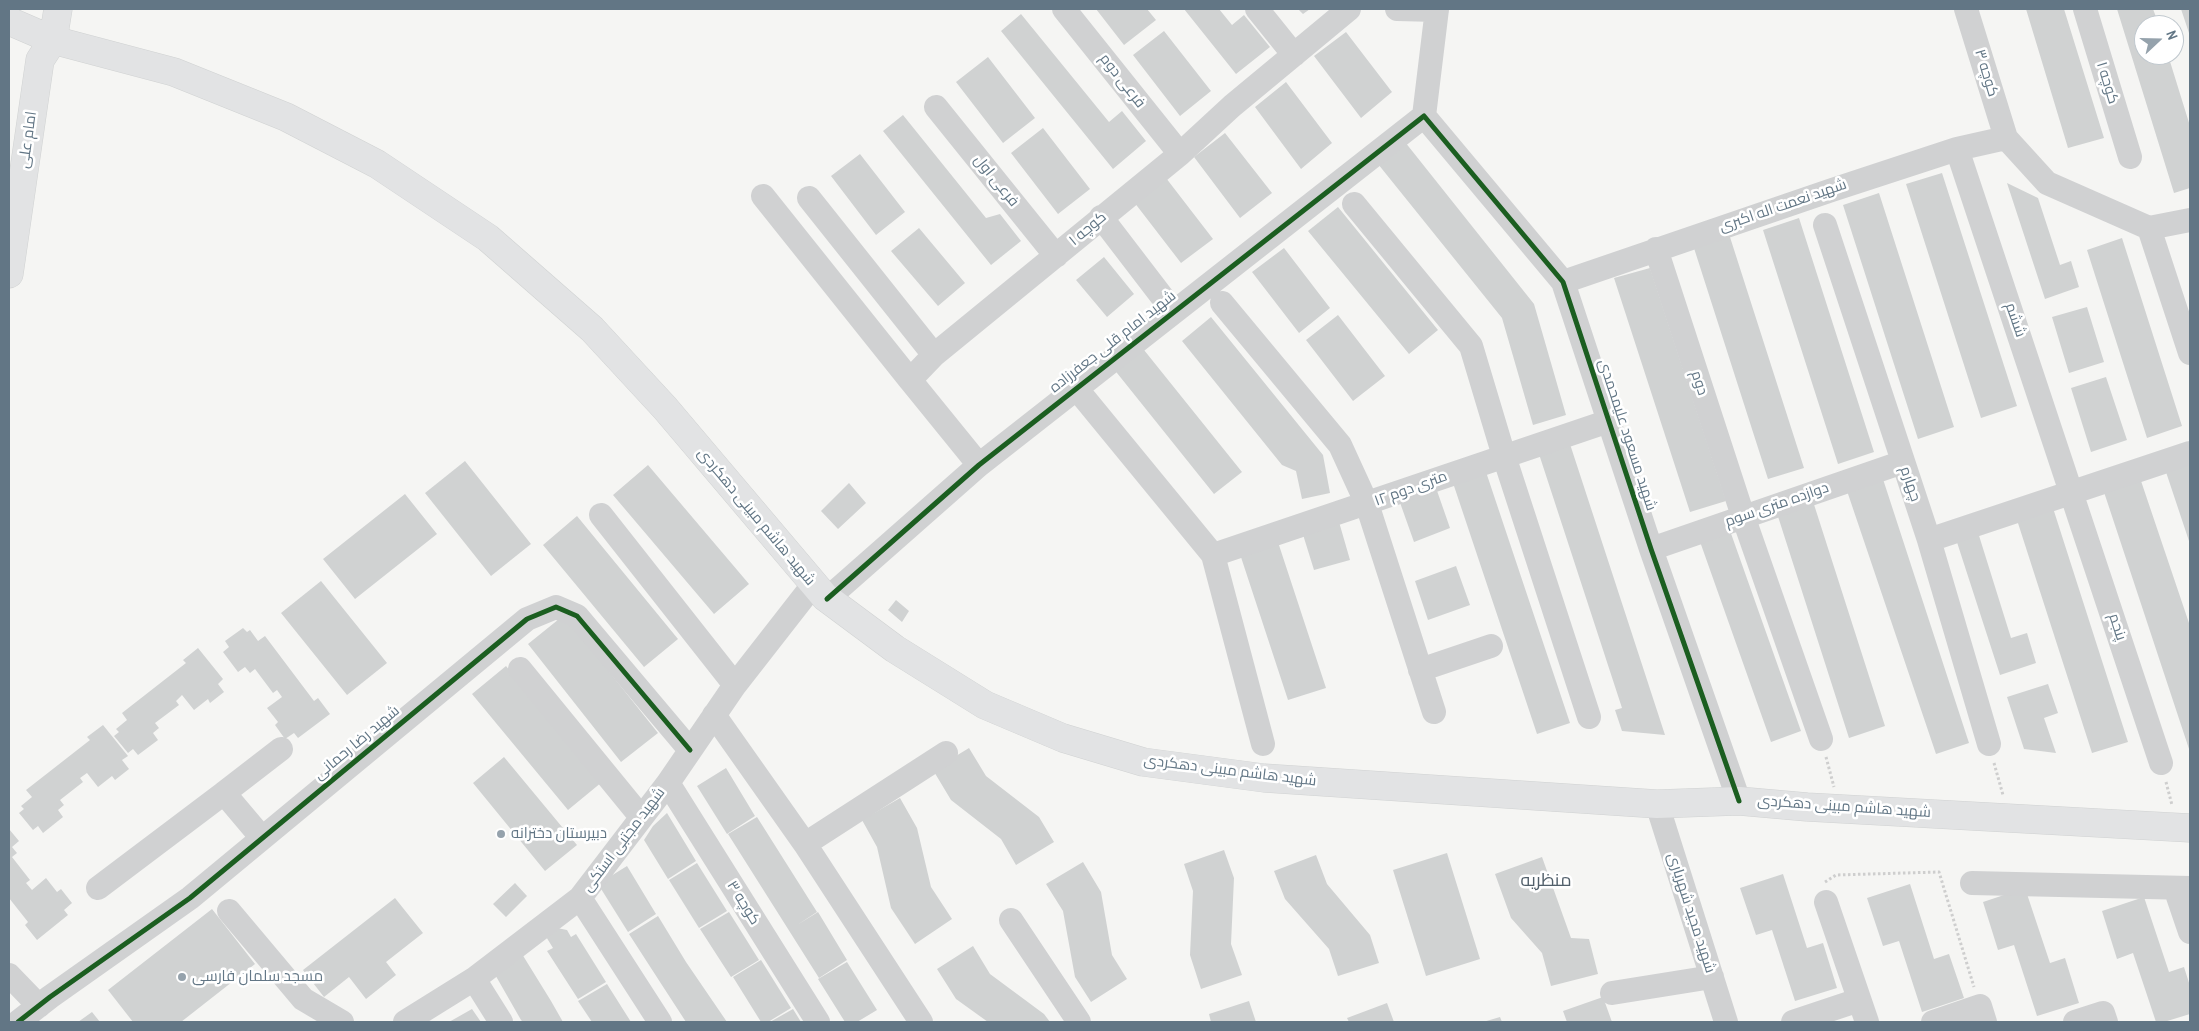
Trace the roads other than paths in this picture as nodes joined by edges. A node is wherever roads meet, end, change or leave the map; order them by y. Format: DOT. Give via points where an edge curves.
graph roads {
  1 [pos="58,9"];
  2 [pos="1064,9"];
  3 [pos="1257,9"];
  4 [pos="1349,9"];
  5 [pos="1397,9"];
  6 [pos="1437,9"];
  7 [pos="1966,9"];
  8 [pos="2085,9"];
  9 [pos="9,22"];
  10 [pos="53,40"];
  11 [pos="1294,55"];
  12 [pos="936,107"];
  13 [pos="1424,116"];
  14 [pos="2006,138"];
  15 [pos="1957,149"];
  16 [pos="1180,154"];
  17 [pos="2130,156"];
  18 [pos="763,196"];
  19 [pos="809,198"];
  20 [pos="1354,204"];
  21 [pos="1102,217"];
  22 [pos="2190,220"];
  23 [pos="1825,225"];
  24 [pos="2149,228"];
  25 [pos="1656,249"];
  26 [pos="1056,256"];
  27 [pos="9,274"];
  28 [pos="1563,282"];
  29 [pos="1222,302"];
  30 [pos="1173,311"];
  31 [pos="2190,353"];
  32 [pos="934,355"];
  33 [pos="910,380"];
  34 [pos="1076,388"];
  35 [pos="1608,422"];
  36 [pos="2190,453"];
  37 [pos="1504,456"];
  38 [pos="1903,462"];
  39 [pos="978,465"];
  40 [pos="2072,492"];
  41 [pos="1366,504"];
  42 [pos="601,515"];
  43 [pos="1743,516"];
  44 [pos="1929,540"];
  45 [pos="1651,549"];
  46 [pos="1213,555"];
  47 [pos="820,592"];
  48 [pos="1491,646"];
  49 [pos="520,669"];
  50 [pos="1420,670"];
  51 [pos="735,685"];
  52 [pos="1434,712"];
  53 [pos="714,715"];
  54 [pos="1589,717"];
  55 [pos="1821,739"];
  56 [pos="1263,744"];
  57 [pos="1990,744"];
  58 [pos="281,749"];
  59 [pos="690,750"];
  60 [pos="946,754"];
  61 [pos="2161,763"];
  62 [pos="668,783"];
  63 [pos="224,793"];
  64 [pos="1739,801"];
  65 [pos="1657,804"];
  66 [pos="641,817"];
  67 [pos="2184,827"];
  68 [pos="262,838"];
  69 [pos="805,844"];
  70 [pos="1972,883"];
  71 [pos="98,888"];
  72 [pos="2183,888"];
  73 [pos="580,898"];
  74 [pos="1826,902"];
  75 [pos="229,911"];
  76 [pos="1010,920"];
  77 [pos="2190,932"];
  78 [pos="9,975"];
  79 [pos="1712,978"];
  80 [pos="474,979"];
  81 [pos="1612,993"];
  82 [pos="1860,1000"];
  83 [pos="39,1006"];
  84 [pos="1982,1014"];
  85 [pos="912,1019"];
  86 [pos="18,1022"];
  87 [pos="342,1022"];
  88 [pos="405,1022"];
  89 [pos="502,1022"];
  90 [pos="660,1022"];
  91 [pos="818,1022"];
  92 [pos="1079,1022"];
  93 [pos="1726,1022"];
  94 [pos="1793,1022"];
  95 [pos="1867,1022"];
  96 [pos="1933,1022"];
  97 [pos="2076,1022"];
  98 [pos="2106,1022"];
  1 -- 10 [label="main road, امام علی"];
  2 -- 16 [label="street, فرعی دوم"];
  3 -- 11 [label="street"];
  4 -- 11 [label="street, کوچه ۱"];
  5 -- 6 [label="street"];
  6 -- 13 [label="street"];
  7 -- 14 [label="street, کوچه ۳"];
  8 -- 17 [label="street, کوچه ۱"];
  9 -- 10 [label="main road, شهید هاشم مبینی دهکردی"];
  10 -- 27 [label="main road, امام علی" via="40,60"];
  10 -- 47 [label="main road, شهید هاشم مبینی دهکردی" via="174,72 286,117 377,164 488,238 592,329 665,408"];
  11 -- 16 [label="street, کوچه ۱"];
  12 -- 26 [label="street, فرعی اول"];
  13 -- 28 [label="street, شهید مسعود علیمحمدی"];
  13 -- 30 [label="street, شهید امام قلی جعفرزاده"];
  14 -- 15 [label="street, شهید نعمت اله اکبری"];
  14 -- 24 [label="street" via="2047,183"];
  15 -- 25 [label="street, شهید نعمت اله اکبری"];
  15 -- 40 [label="street, ششم"];
  16 -- 21 [label="street, کوچه ۱"];
  18 -- 33 [label="street"];
  19 -- 32 [label="street"];
  20 -- 37 [label="street" via="1471,346"];
  21 -- 26 [label="street, کوچه ۱"];
  21 -- 30 [label="street"];
  22 -- 24 [label="street"];
  23 -- 38 [label="street, چهارم"];
  24 -- 31 [label="street"];
  25 -- 28 [label="street, شهید نعمت اله اکبری"];
  25 -- 43 [label="street, دوم"];
  26 -- 32 [label="street, کوچه ۱"];
  28 -- 35 [label="street, شهید مسعود علیمحمدی"];
  29 -- 41 [label="street" via="1340,446"];
  30 -- 34 [label="street, شهید امام قلی جعفرزاده"];
  32 -- 33 [label="street, کوچه ۱"];
  33 -- 39 [label="street"];
  34 -- 39 [label="street, شهید امام قلی جعفرزاده"];
  34 -- 46 [label="street"];
  35 -- 37 [label="street, ۱۲ متری دوم"];
  35 -- 45 [label="street, شهید مسعود علیمحمدی"];
  36 -- 40 [label="street"];
  37 -- 41 [label="street, ۱۲ متری دوم"];
  37 -- 54 [label="street"];
  38 -- 43 [label="street, دوازده متری سوم"];
  38 -- 44 [label="street, چهارم"];
  39 -- 47 [label="street, شهید امام قلی جعفرزاده"];
  40 -- 44 [label="street"];
  40 -- 61 [label="street, پنجم"];
  41 -- 46 [label="street, ۱۲ متری دوم"];
  41 -- 50 [label="street"];
  42 -- 51 [label="street"];
  43 -- 45 [label="street, دوازده متری سوم"];
  43 -- 55 [label="street, دوم"];
  44 -- 57 [label="street, چهارم"];
  45 -- 64 [label="street, شهید مسعود علیمحمدی"];
  46 -- 56 [label="street"];
  47 -- 51 [label="street, شهید مجتبی استکی"];
  47 -- 65 [label="main road, شهید هاشم مبینی دهکردی" via="896,649 985,705 1063,738 1143,762 1264,778"];
  48 -- 50 [label="street"];
  49 -- 66 [label="street"];
  50 -- 52 [label="street"];
  51 -- 53 [label="street, شهید مجتبی استکی"];
  53 -- 59 [label="street, شهید مجتبی استکی"];
  53 -- 69 [label="street"];
  58 -- 63 [label="street"];
  59 -- 62 [label="street, شهید مجتبی استکی"];
  59 -- 68 [label="street, شهید رضا رحمانی" via="577,616 556,607 527,619"];
  60 -- 69 [label="street"];
  62 -- 66 [label="street, شهید مجتبی استکی"];
  62 -- 91 [label="street, کوچه ۳"];
  63 -- 68 [label="street"];
  63 -- 71 [label="street"];
  64 -- 65 [label="main road, شهید هاشم مبینی دهکردی"];
  64 -- 67 [label="main road, شهید هاشم مبینی دهکردی"];
  65 -- 79 [label="street, شهید مجید شهریاری"];
  66 -- 73 [label="street, شهید مجتبی استکی"];
  68 -- 83 [label="street, شهید رضا رحمانی" via="190,898"];
  69 -- 85 [label="street"];
  70 -- 72 [label="street"];
  72 -- 77 [label="street"];
  73 -- 80 [label="street, شهید مجتبی استکی"];
  73 -- 90 [label="street"];
  74 -- 82 [label="street"];
  75 -- 87 [label="street" via="303,999"];
  76 -- 92 [label="street"];
  78 -- 83 [label="street"];
  79 -- 81 [label="street"];
  79 -- 93 [label="street, شهید مجید شهریاری"];
  80 -- 88 [label="street, شهید مجتبی استکی"];
  80 -- 89 [label="street"];
  82 -- 94 [label="street"];
  82 -- 95 [label="street"];
  83 -- 86 [label="street, شهید رضا رحمانی"];
  84 -- 96 [label="street"];
  97 -- 98 [label="street" via="2103,1013"];
}
